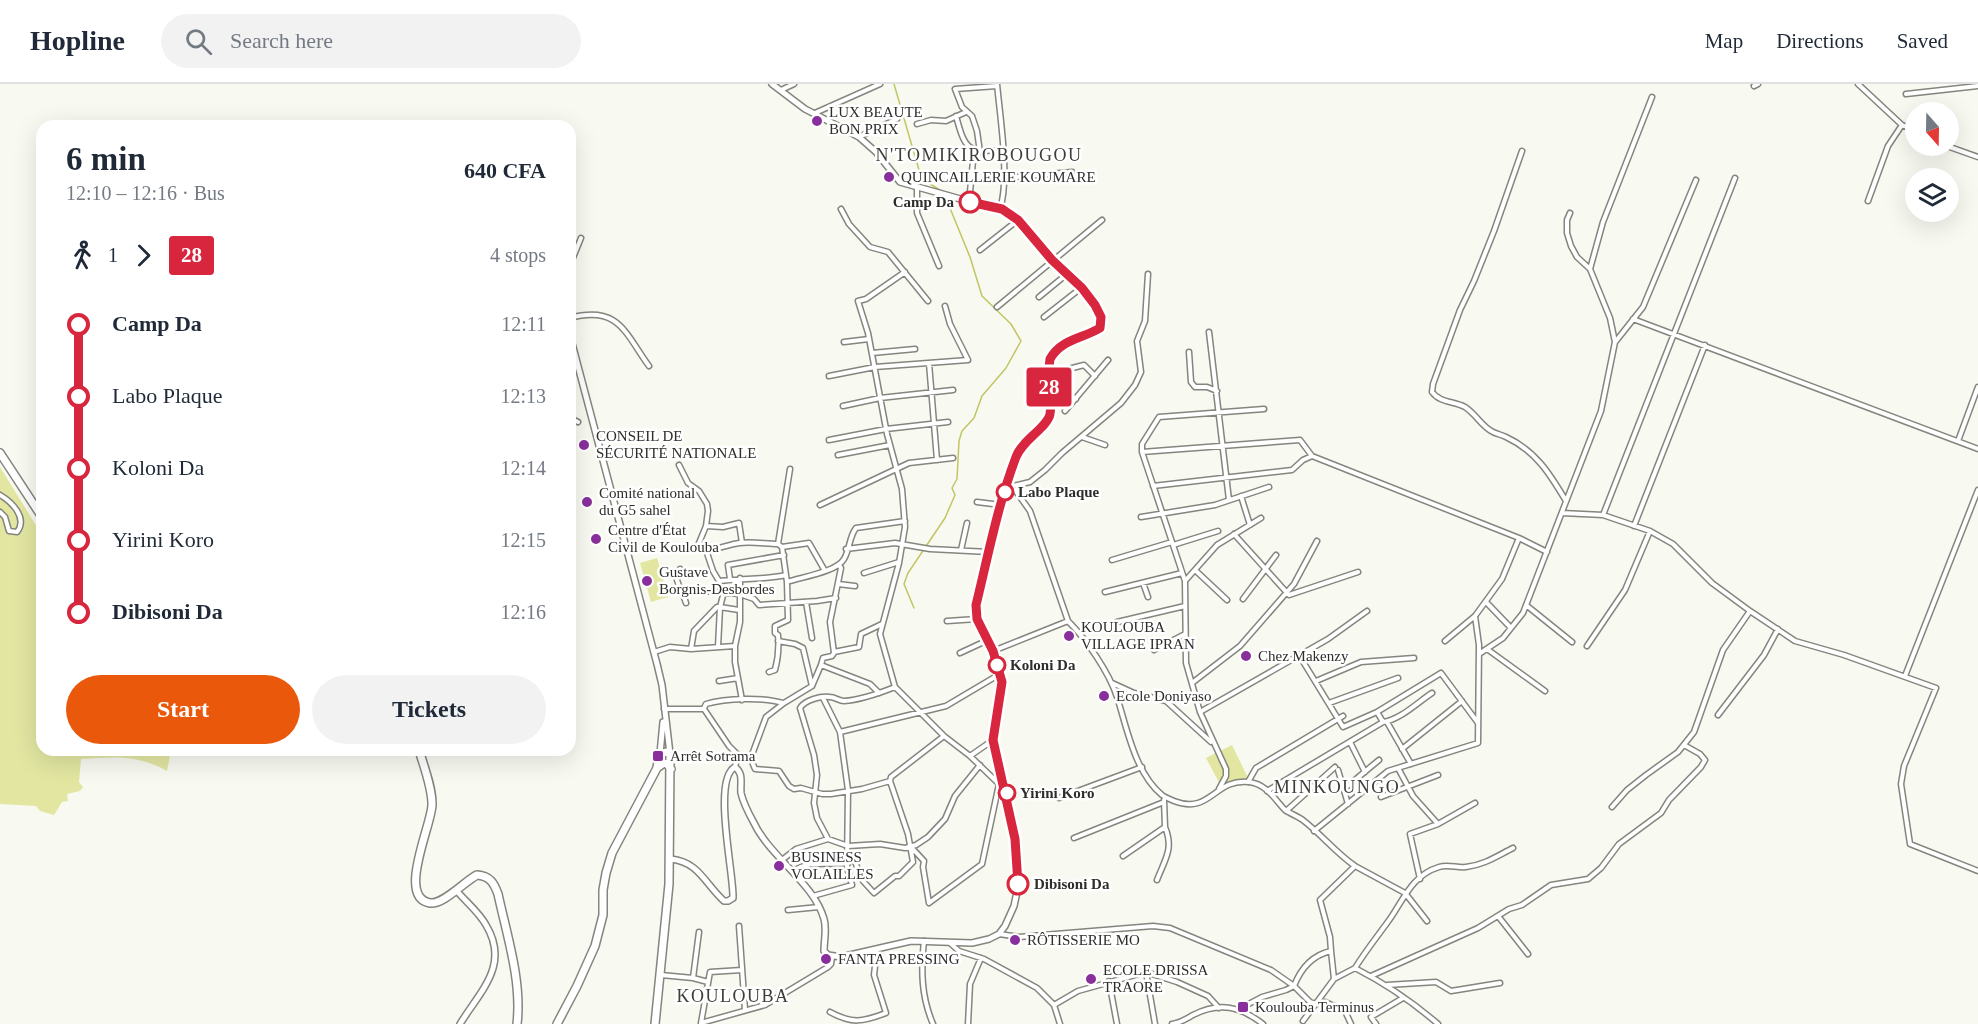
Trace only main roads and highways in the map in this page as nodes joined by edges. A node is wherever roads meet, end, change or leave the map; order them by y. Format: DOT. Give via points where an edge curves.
graph roads {
  1 [pos="0,453"];
  2 [pos="36,508"];
  3 [pos="421,756"];
  4 [pos="657,768"];
  5 [pos="671,769"];
  6 [pos="518,1024"];
  7 [pos="557,1024"];
  8 [pos="655,1024"];
  1 -- 2 [label="highway"];
  3 -- 6 [label="highway" via="432,808 418,855 418,892 425,901 433,903 477,875 495,886 517,988"];
  4 -- 5 [label="highway" via="664,763"];
  4 -- 5 [label="highway" via="660,754 666,752 670,754"];
  4 -- 7 [label="highway" via="612,853 595,946"];
  5 -- 8 [label="highway" via="671,859"];
}
